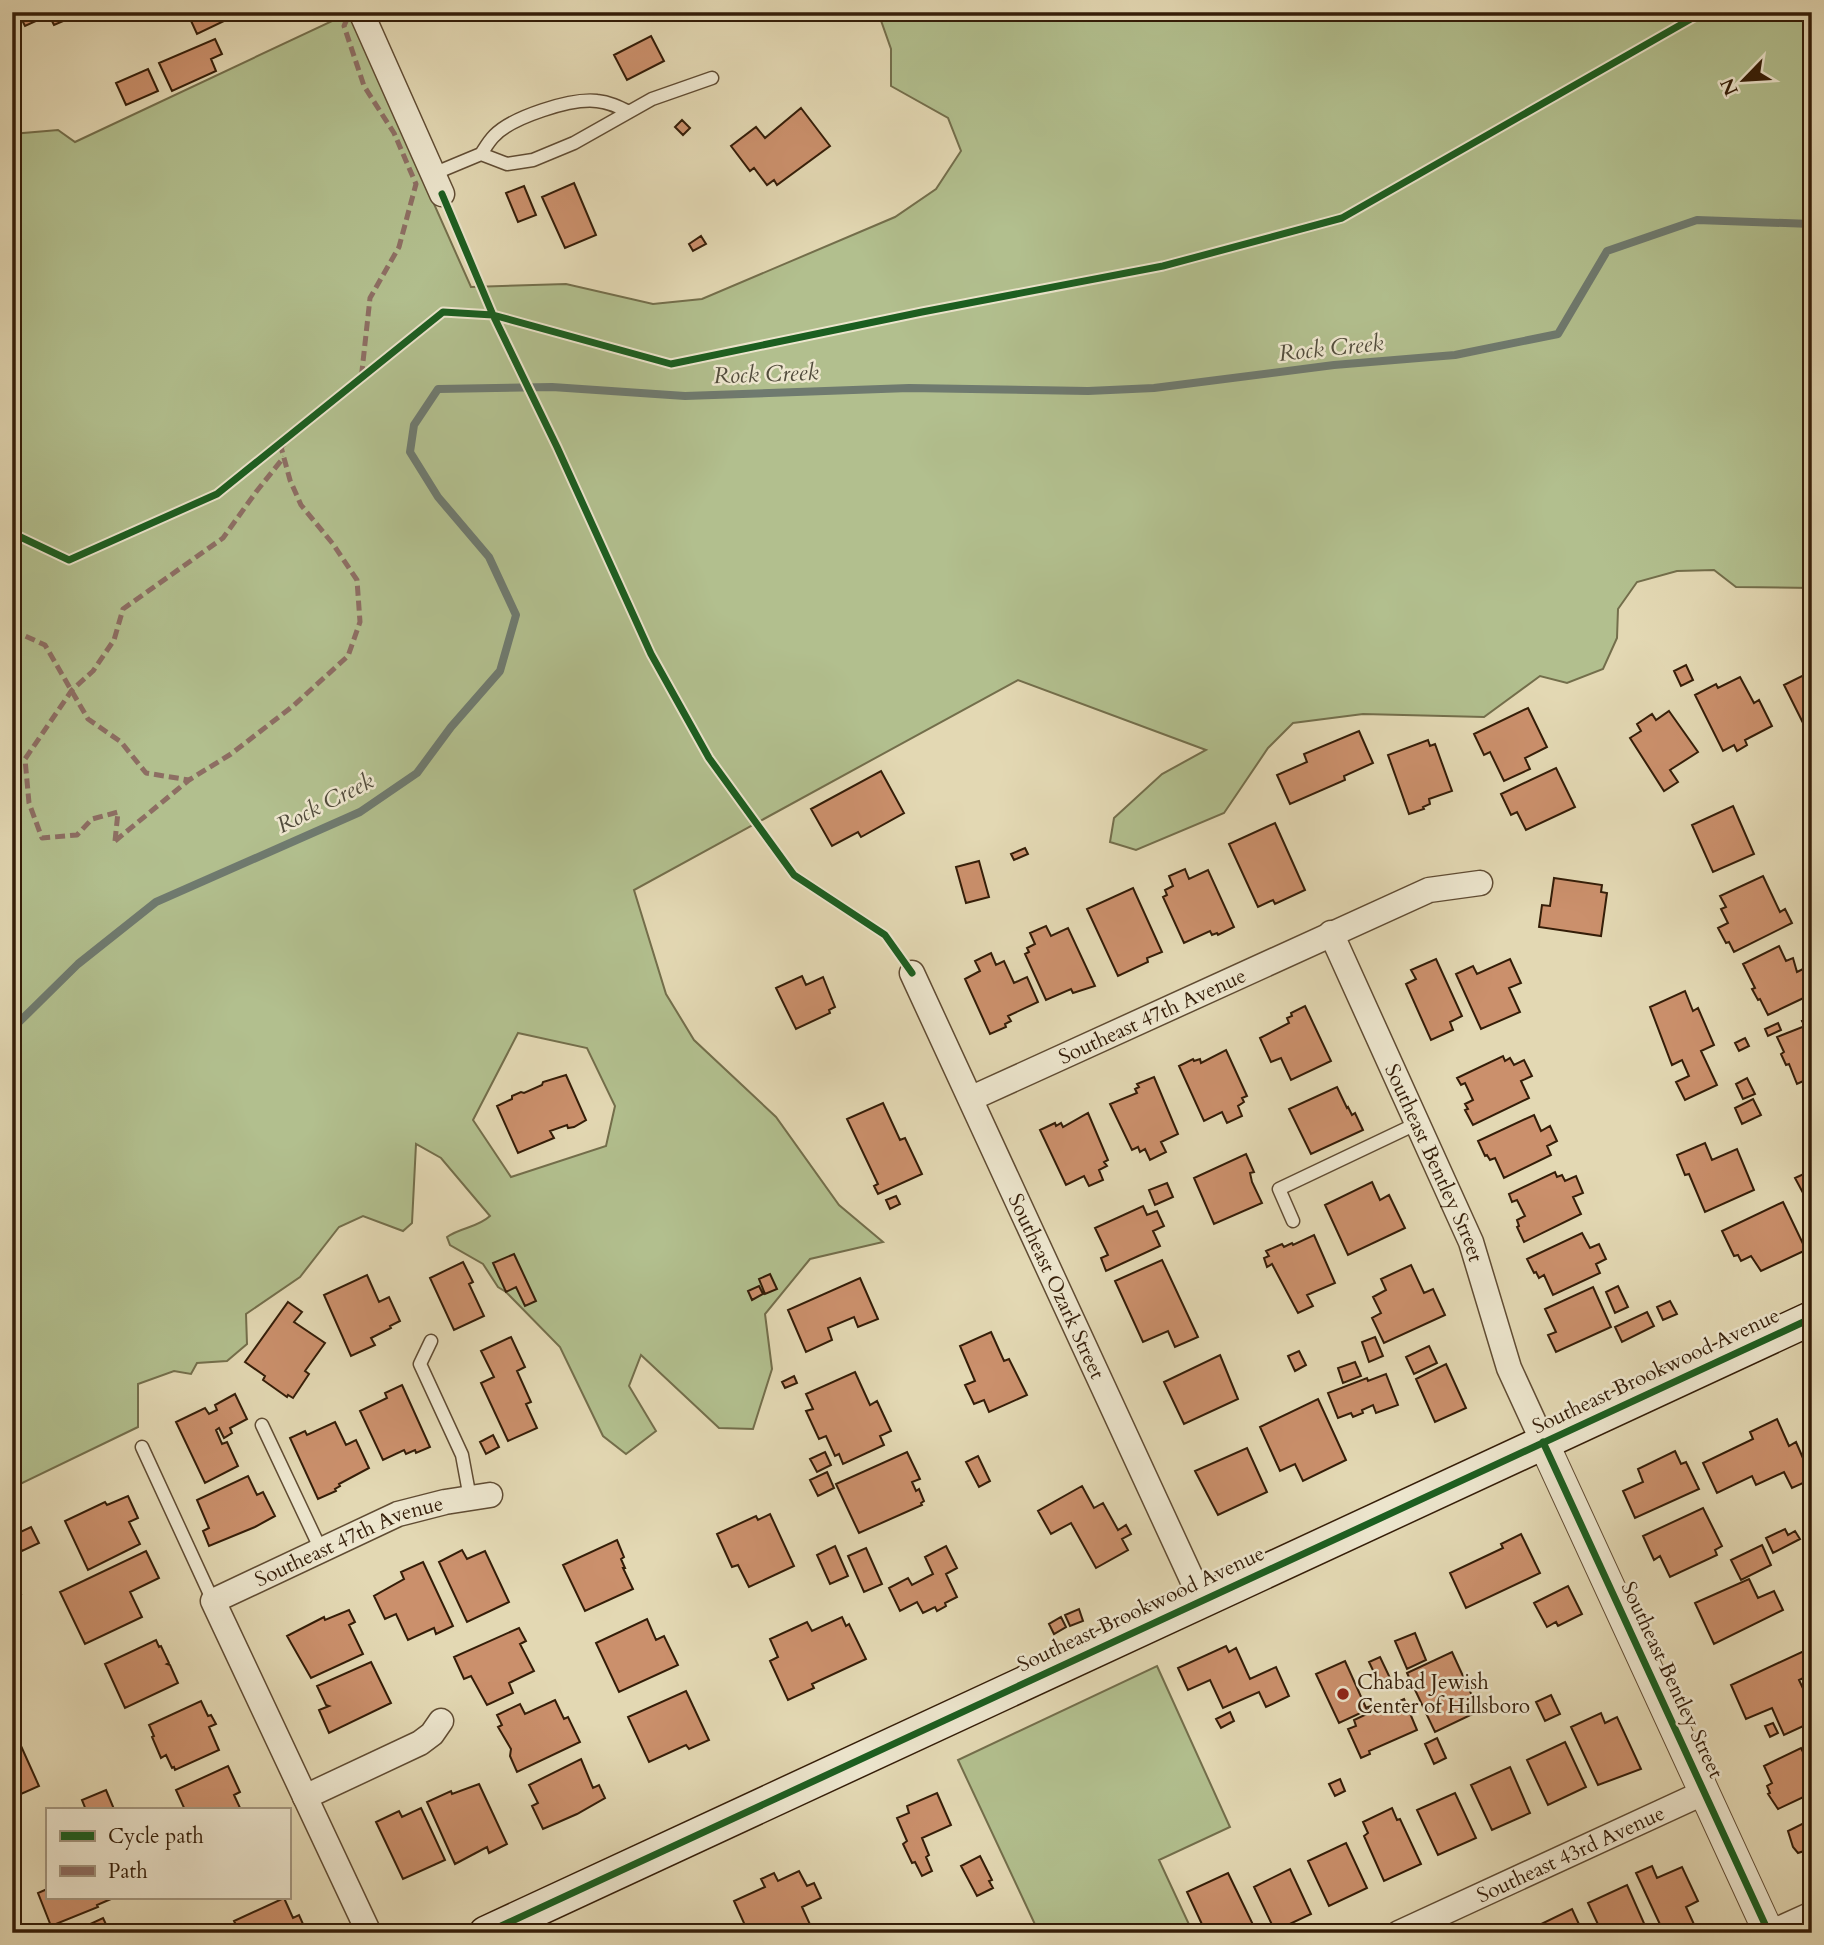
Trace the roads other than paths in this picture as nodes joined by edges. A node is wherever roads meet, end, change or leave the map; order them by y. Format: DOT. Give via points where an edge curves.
graph roads {
  1 [pos="361,12"];
  2 [pos="712,78"];
  3 [pos="629,112"];
  4 [pos="481,154"];
  5 [pos="437,184"];
  6 [pos="1480,883"];
  7 [pos="1331,933"];
  8 [pos="912,973"];
  9 [pos="972,1098"];
  10 [pos="1418,1123"];
  11 [pos="1293,1221"];
  12 [pos="1812,1318"];
  13 [pos="431,1341"];
  14 [pos="262,1425"];
  15 [pos="1543,1443"];
  16 [pos="142,1447"];
  17 [pos="480,1497"];
  18 [pos="321,1550"];
  19 [pos="213,1601"];
  20 [pos="1202,1601"];
  21 [pos="441,1721"];
  22 [pos="1704,1792"];
  23 [pos="305,1797"];
  24 [pos="1812,1914"];
  25 [pos="369,1933"];
  26 [pos="486,1933"];
  27 [pos="1399,1933"];
  28 [pos="1770,1933"];
  1 -- 5 [label="street"];
  2 -- 3 [label="lane"];
  3 -- 4 [label="lane" via="533,160 507,164"];
  3 -- 4 [label="lane" via="595,100 563,105 508,125"];
  4 -- 5 [label="lane"];
  6 -- 7 [label="street, Southeast 47th Avenue" via="1429,890"];
  7 -- 9 [label="street, Southeast 47th Avenue"];
  7 -- 10 [label="street, Southeast Bentley Street"];
  8 -- 9 [label="street, Southeast Ozark Street"];
  9 -- 20 [label="street, Southeast Ozark Street"];
  10 -- 11 [label="lane" via="1279,1189"];
  10 -- 15 [label="street, Southeast Bentley Street" via="1471,1242 1509,1368"];
  12 -- 15 [label="main road, Southeast Brookwood Avenue"];
  13 -- 17 [label="lane" via="420,1364"];
  14 -- 18 [label="lane"];
  15 -- 20 [label="main road, Southeast Brookwood Avenue"];
  15 -- 22 [label="street, Southeast Bentley Street"];
  16 -- 19 [label="lane"];
  17 -- 18 [label="street, Southeast 47th Avenue" via="398,1514"];
  18 -- 19 [label="street, Southeast 47th Avenue"];
  19 -- 23 [label="street"];
  20 -- 26 [label="main road, Southeast Brookwood Avenue"];
  21 -- 23 [label="street" via="419,1743"];
  22 -- 27 [label="street, Southeast 43rd Avenue"];
  22 -- 28 [label="street, Southeast Bentley Street"];
  23 -- 25 [label="street"];
  24 -- 28 [label="street"];
}
